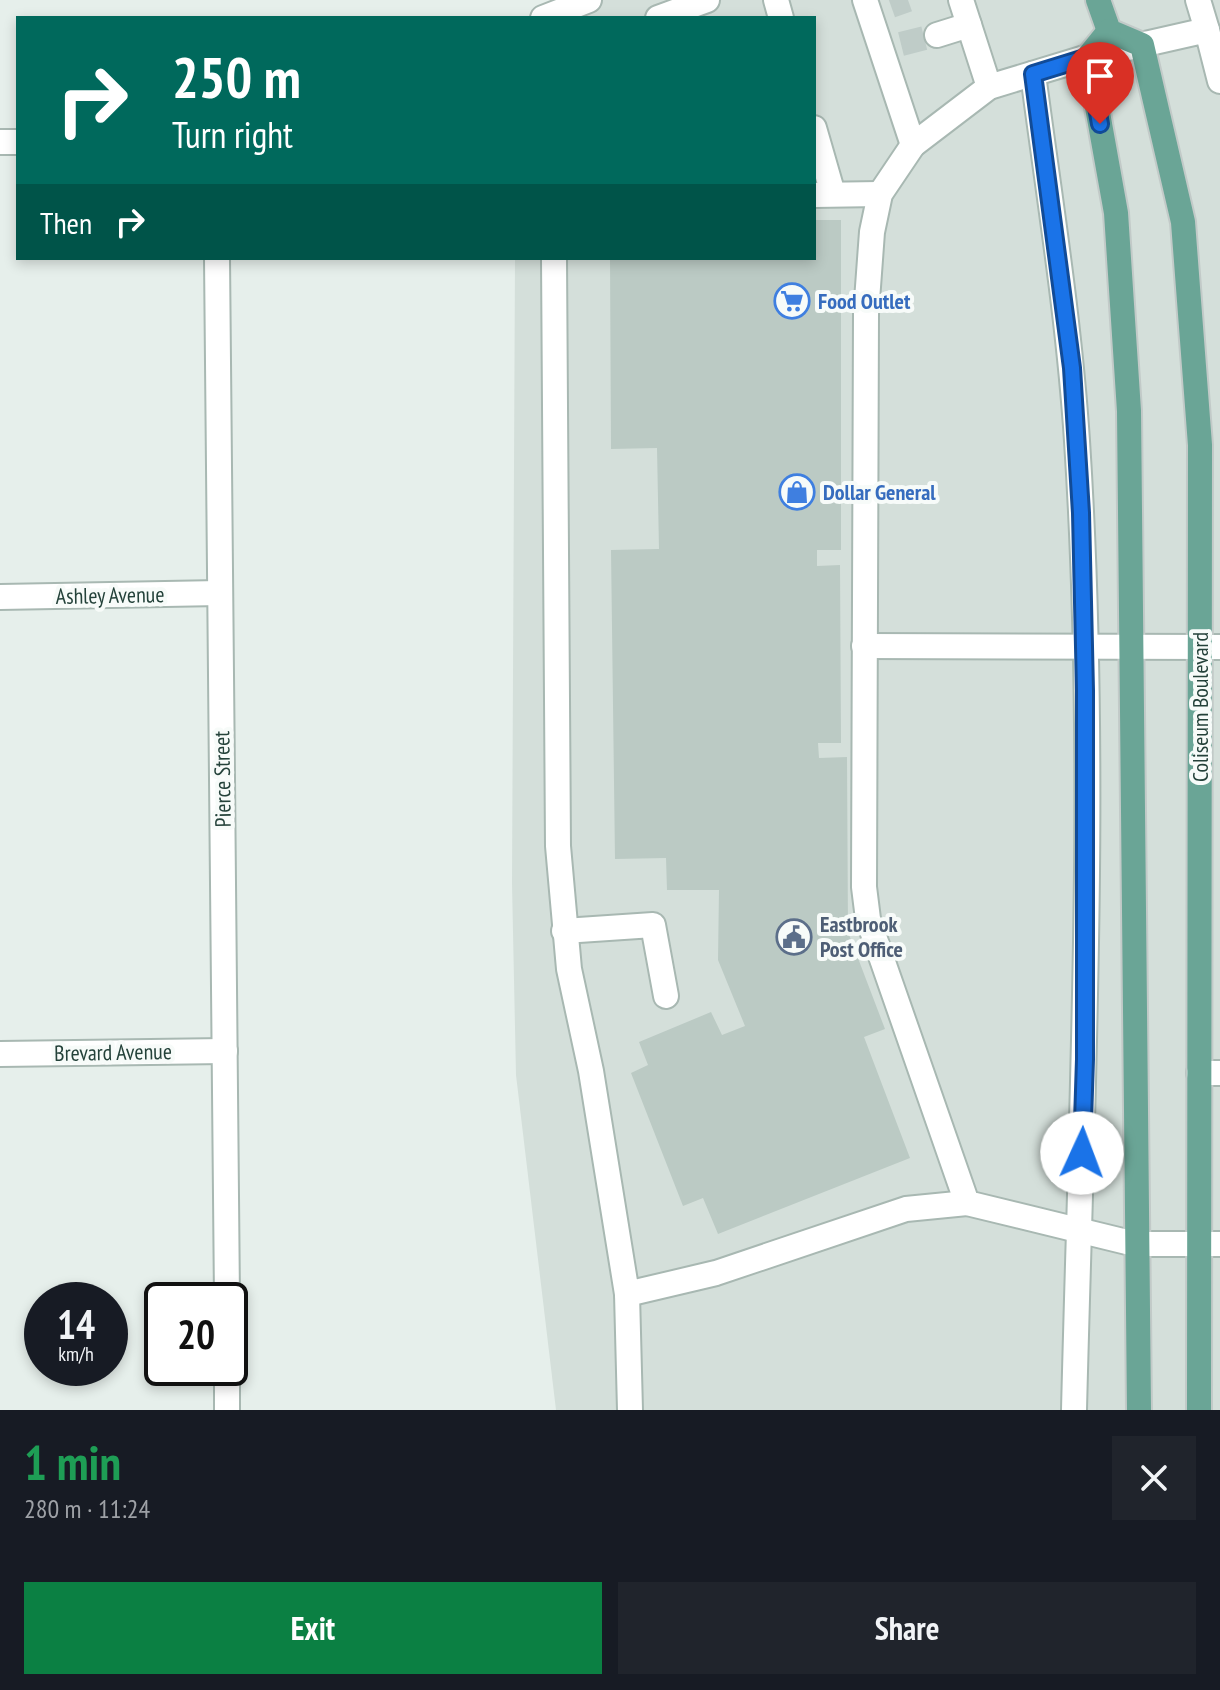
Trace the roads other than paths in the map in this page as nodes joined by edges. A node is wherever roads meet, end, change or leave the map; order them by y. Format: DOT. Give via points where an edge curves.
graph roads {
  1 [pos="590,0"];
  2 [pos="961,0"];
  3 [pos="1098,0"];
  4 [pos="1198,0"];
  5 [pos="706,6"];
  6 [pos="875,6"];
  7 [pos="548,16"];
  8 [pos="666,16"];
  9 [pos="969,25"];
  10 [pos="1207,30"];
  11 [pos="1109,31"];
  12 [pos="937,35"];
  13 [pos="1142,45"];
  14 [pos="1088,57"];
  15 [pos="1033,74"];
  16 [pos="1220,81"];
  17 [pos="989,87"];
  18 [pos="816,141"];
  19 [pos="913,145"];
  20 [pos="824,194"];
  21 [pos="880,194"];
  22 [pos="217,260"];
  23 [pos="554,260"];
  24 [pos="220,593"];
  25 [pos="0,597"];
  26 [pos="1084,645"];
  27 [pos="864,646"];
  28 [pos="1132,646"];
  29 [pos="1210,648"];
  30 [pos="564,931"];
  31 [pos="666,996"];
  32 [pos="225,1051"];
  33 [pos="0,1054"];
  34 [pos="1210,1073"];
  35 [pos="967,1203"];
  36 [pos="1078,1229"];
  37 [pos="1210,1243"];
  38 [pos="1135,1244"];
  39 [pos="227,1282"];
  40 [pos="627,1294"];
  41 [pos="227,1386"];
  42 [pos="227,1410"];
  43 [pos="630,1410"];
  44 [pos="1074,1410"];
  45 [pos="1139,1410"];
  46 [pos="1199,1410"];
  1 -- 7 [label="street"];
  2 -- 9 [label="street"];
  3 -- 11 [label="main road"];
  4 -- 10 [label="street"];
  5 -- 8 [label="street"];
  6 -- 19 [label="street" via="892,48"];
  9 -- 12 [label="street"];
  9 -- 17 [label="street"];
  10 -- 13 [label="street"];
  10 -- 16 [label="street"];
  11 -- 13 [label="main road"];
  11 -- 14 [label="main road"];
  13 -- 14 [label="street"];
  13 -- 29 [label="main road, Coliseum Boulevard" via="1183,222"];
  14 -- 15 [label="street"];
  14 -- 28 [label="main road" via="1116,213 1122,282"];
  15 -- 17 [label="street"];
  15 -- 26 [label="street" via="1072,368"];
  17 -- 19 [label="street"];
  18 -- 20 [label="street"];
  19 -- 21 [label="street"];
  20 -- 21 [label="street"];
  21 -- 27 [label="street" via="866,314"];
  22 -- 24 [label="street, Pierce Street"];
  23 -- 30 [label="street" via="558,846"];
  24 -- 25 [label="street, Ashley Avenue"];
  24 -- 32 [label="street, Pierce Street"];
  26 -- 27 [label="street"];
  26 -- 28 [label="street"];
  26 -- 36 [label="street" via="1085,1059"];
  27 -- 35 [label="street" via="864,887 871,936"];
  28 -- 29 [label="street"];
  28 -- 38 [label="main road"];
  29 -- 34 [label="main road, Coliseum Boulevard"];
  30 -- 31 [label="street" via="653,925"];
  30 -- 40 [label="street"];
  32 -- 33 [label="street, Brevard Avenue"];
  32 -- 39 [label="street, Pierce Street"];
  34 -- 37 [label="main road, Coliseum Boulevard"];
  35 -- 36 [label="street"];
  35 -- 40 [label="street" via="906,1209 716,1273"];
  36 -- 38 [label="street"];
  36 -- 44 [label="street"];
  37 -- 38 [label="street"];
  37 -- 46 [label="main road, Coliseum Boulevard"];
  38 -- 45 [label="main road"];
  40 -- 43 [label="street"];
  41 -- 42 [label="street"];
}
